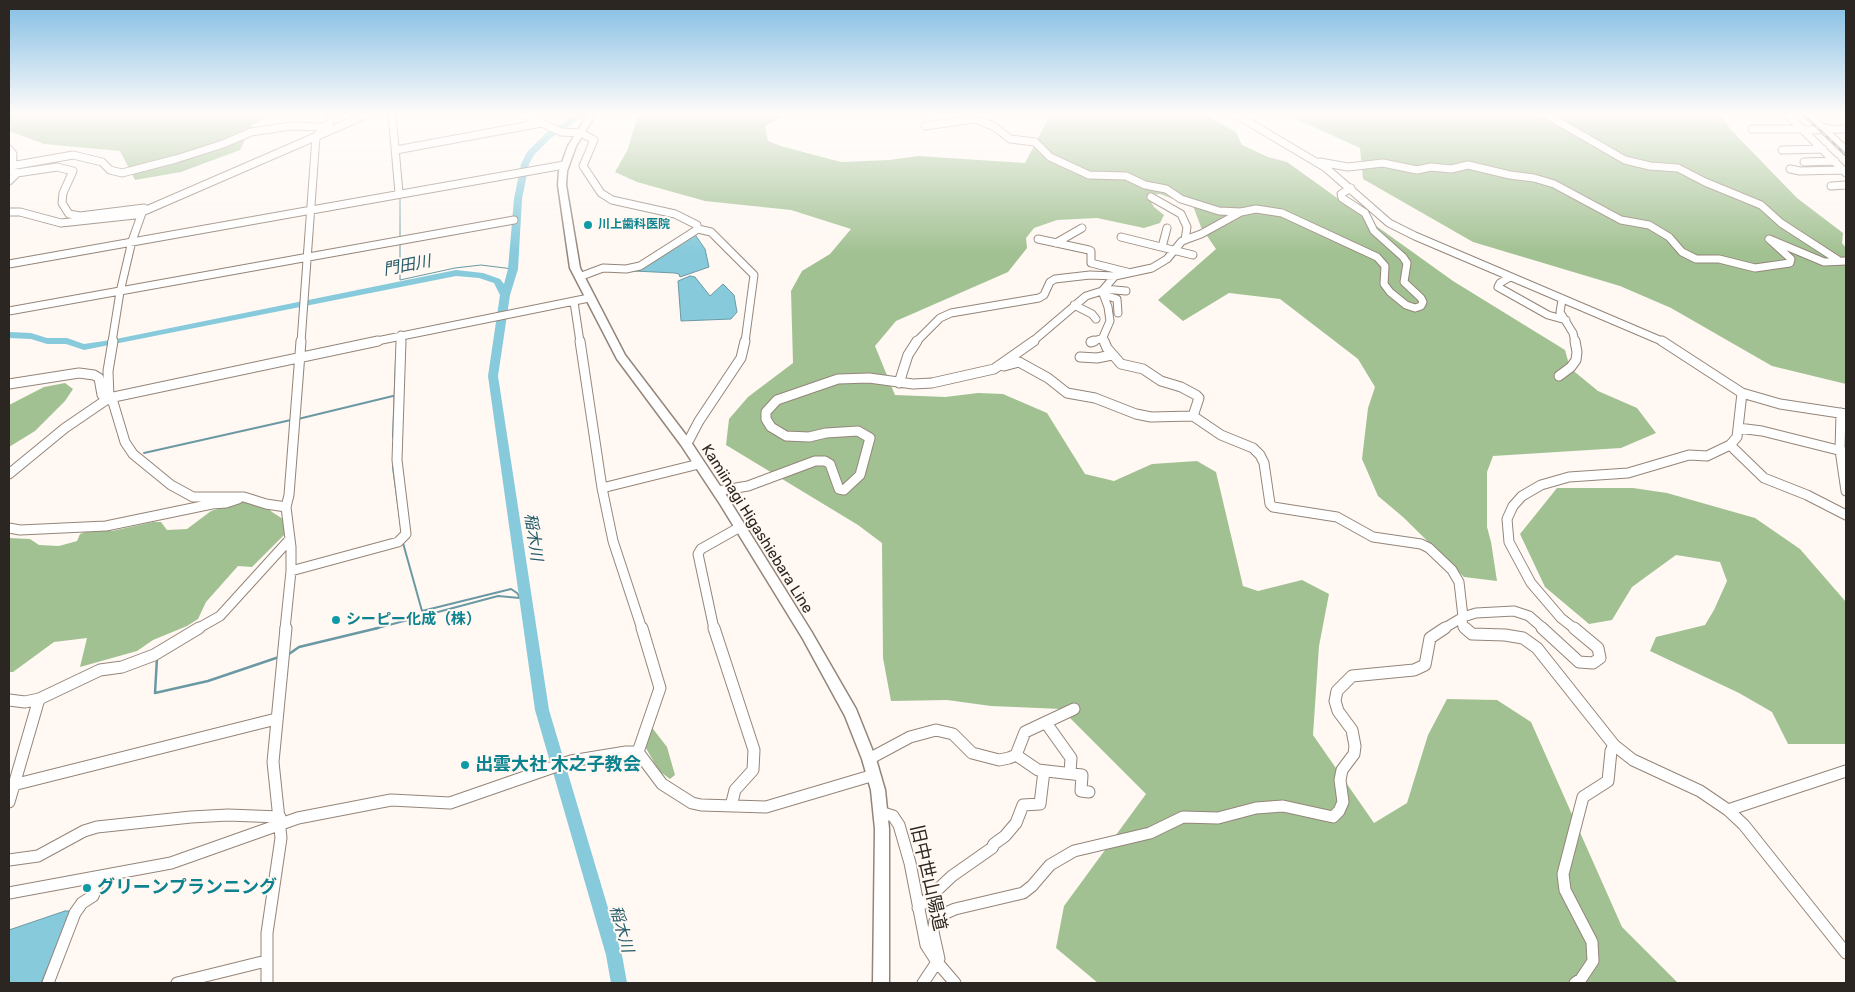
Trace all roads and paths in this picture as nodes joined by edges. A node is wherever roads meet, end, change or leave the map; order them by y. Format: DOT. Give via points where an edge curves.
graph roads {
  1 [pos="12,160"];
  2 [pos="43,160"];
  3 [pos="97,160"];
  4 [pos="171,160"];
  5 [pos="263,160"];
  6 [pos="315,160"];
  7 [pos="396,160"];
  8 [pos="566,160"];
  9 [pos="584,160"];
  10 [pos="1057,160"];
  11 [pos="1626,160"];
  12 [pos="1315,161"];
  13 [pos="1835,161"];
  14 [pos="1804,162"];
  15 [pos="564,165"];
  16 [pos="11,166"];
  17 [pos="1790,169"];
  18 [pos="1844,171"];
  19 [pos="16,173"];
  20 [pos="9,181"];
  21 [pos="1831,186"];
  22 [pos="1846,186"];
  23 [pos="1351,188"];
  24 [pos="398,193"];
  25 [pos="1151,196"];
  26 [pos="152,209"];
  27 [pos="312,209"];
  28 [pos="9,212"];
  29 [pos="1241,212"];
  30 [pos="142,213"];
  31 [pos="514,220"];
  32 [pos="1082,228"];
  33 [pos="1167,228"];
  34 [pos="698,229"];
  35 [pos="1121,237"];
  36 [pos="1038,239"];
  37 [pos="1185,240"];
  38 [pos="132,241"];
  39 [pos="1056,243"];
  40 [pos="1162,247"];
  41 [pos="1174,251"];
  42 [pos="1193,255"];
  43 [pos="307,257"];
  44 [pos="1842,260"];
  45 [pos="9,264"];
  46 [pos="1127,272"];
  47 [pos="1115,276"];
  48 [pos="579,277"];
  49 [pos="1510,277"];
  50 [pos="1126,291"];
  51 [pos="120,292"];
  52 [pos="1103,292"];
  53 [pos="589,298"];
  54 [pos="1562,300"];
  55 [pos="574,302"];
  56 [pos="1074,305"];
  57 [pos="9,311"];
  58 [pos="1118,313"];
  59 [pos="1096,319"];
  60 [pos="1566,320"];
  61 [pos="401,336"];
  62 [pos="1103,338"];
  63 [pos="1091,342"];
  64 [pos="1112,355"];
  65 [pos="299,357"];
  66 [pos="1080,357"];
  67 [pos="998,367"];
  68 [pos="1558,376"];
  69 [pos="899,383"];
  70 [pos="9,384"];
  71 [pos="1742,393"];
  72 [pos="108,398"];
  73 [pos="1844,414"];
  74 [pos="1193,416"];
  75 [pos="1738,428"];
  76 [pos="685,442"];
  77 [pos="1730,445"];
  78 [pos="1843,451"];
  79 [pos="699,464"];
  80 [pos="9,474"];
  81 [pos="602,488"];
  82 [pos="718,491"];
  83 [pos="1846,492"];
  84 [pos="240,497"];
  85 [pos="286,507"];
  86 [pos="1846,515"];
  87 [pos="9,528"];
  88 [pos="740,528"];
  89 [pos="290,539"];
  90 [pos="291,571"];
  91 [pos="1462,618"];
  92 [pos="1450,627"];
  93 [pos="1472,634"];
  94 [pos="9,700"];
  95 [pos="39,700"];
  96 [pos="1074,709"];
  97 [pos="276,719"];
  98 [pos="1046,722"];
  99 [pos="1614,746"];
  100 [pos="638,752"];
  101 [pos="1016,755"];
  102 [pos="870,759"];
  103 [pos="1846,770"];
  104 [pos="1044,771"];
  105 [pos="1070,773"];
  106 [pos="874,775"];
  107 [pos="11,785"];
  108 [pos="1089,792"];
  109 [pos="9,802"];
  110 [pos="731,806"];
  111 [pos="1728,810"];
  112 [pos="880,812"];
  113 [pos="280,820"];
  114 [pos="9,860"];
  115 [pos="101,876"];
  116 [pos="9,893"];
  117 [pos="918,908"];
  118 [pos="1846,953"];
  119 [pos="266,961"];
  120 [pos="936,962"];
  121 [pos="48,983"];
  122 [pos="177,983"];
  123 [pos="267,983"];
  124 [pos="881,983"];
  125 [pos="923,983"];
  126 [pos="955,983"];
  127 [pos="1575,983"];
  1 -- 16 [label="street"];
  2 -- 16 [label="street"];
  3 -- 4 [label="street" via="110,170 122,173"];
  5 -- 26 [label="street"];
  6 -- 27 [label="street"];
  7 -- 24 [label="street"];
  8 -- 15 [label="main road, Kamiinagi Higashiebara Line"];
  9 -- 34 [label="street" via="583,166 601,193 619,203 675,214 697,225"];
  10 -- 29 [label="street" via="1089,175 1126,176 1166,189 1181,199 1211,210"];
  11 -- 44 [label="street" via="1678,168 1761,205 1781,223"];
  12 -- 23 [label="street"];
  12 -- 44 [label="street" via="1348,167 1383,163 1417,170 1468,165 1525,176 1554,184 1621,220 1649,225 1669,237 1682,252 1696,259 1720,260 1755,268 1790,263 1791,259 1769,238 1822,261"];
  13 -- 14 [label="street"];
  13 -- 18 [label="street"];
  15 -- 24 [label="street"];
  15 -- 48 [label="main road, Kamiinagi Higashiebara Line" via="562,185 572,256"];
  16 -- 19 [label="street"];
  17 -- 18 [label="street"];
  19 -- 20 [label="street"];
  19 -- 26 [label="street" via="57,167 73,171 62,203 70,214 76,216"];
  21 -- 22 [label="street"];
  23 -- 29 [label="street" via="1341,194 1342,198 1365,213 1374,232 1404,257 1407,263 1404,282 1421,298 1421,306 1406,305 1390,292 1384,284 1385,266 1377,257 1282,213 1256,209"];
  23 -- 49 [label="street" via="1389,223"];
  24 -- 27 [label="street"];
  25 -- 37 [label="street" via="1181,214 1187,227"];
  26 -- 30 [label="street"];
  27 -- 38 [label="street"];
  27 -- 43 [label="street"];
  28 -- 30 [label="street" via="61,224"];
  29 -- 37 [label="street"];
  30 -- 38 [label="street"];
  31 -- 43 [label="street"];
  32 -- 39 [label="street"];
  33 -- 40 [label="street"];
  34 -- 48 [label="street" via="640,266 603,268"];
  34 -- 76 [label="street" via="710,232 754,275 741,358"];
  35 -- 40 [label="street"];
  36 -- 39 [label="street"];
  37 -- 41 [label="street"];
  38 -- 45 [label="street"];
  38 -- 51 [label="street"];
  39 -- 46 [label="street" via="1089,250 1091,263"];
  40 -- 41 [label="street"];
  41 -- 42 [label="street"];
  41 -- 46 [label="street" via="1152,268"];
  43 -- 51 [label="street"];
  43 -- 65 [label="street"];
  46 -- 47 [label="street"];
  47 -- 52 [label="street"];
  47 -- 69 [label="street" via="1055,279 1039,298 951,312 940,318 913,345"];
  48 -- 53 [label="main road, Kamiinagi Higashiebara Line"];
  49 -- 54 [label="street"];
  49 -- 60 [label="street" via="1498,287 1548,315"];
  50 -- 52 [label="street"];
  51 -- 57 [label="street"];
  51 -- 72 [label="street" via="108,372"];
  52 -- 56 [label="street" via="1086,296"];
  52 -- 58 [label="street" via="1118,299"];
  52 -- 62 [label="street" via="1110,321"];
  53 -- 55 [label="street"];
  53 -- 76 [label="main road, Kamiinagi Higashiebara Line" via="621,357"];
  54 -- 60 [label="street" via="1559,308"];
  54 -- 71 [label="street" via="1670,345"];
  55 -- 61 [label="street"];
  55 -- 81 [label="street"];
  56 -- 59 [label="street"];
  56 -- 67 [label="street" via="1045,333"];
  60 -- 68 [label="street" via="1578,352 1571,368"];
  61 -- 65 [label="street"];
  61 -- 90 [label="street" via="397,460 406,534 398,542"];
  62 -- 63 [label="street"];
  62 -- 64 [label="street"];
  64 -- 66 [label="street"];
  64 -- 74 [label="street" via="1121,364 1143,370 1196,395 1199,398"];
  65 -- 72 [label="street"];
  65 -- 85 [label="street"];
  67 -- 69 [label="street" via="932,382"];
  67 -- 74 [label="street" via="1019,362 1048,378 1063,392 1095,398 1136,414"];
  69 -- 82 [label="street" via="869,378 838,380 777,400 766,412 771,427 786,436 809,438 850,431 870,438 860,475 844,490 839,489 830,464 820,461 748,486"];
  70 -- 72 [label="street" via="87,372 99,378 102,395"];
  71 -- 73 [label="street" via="1780,404"];
  71 -- 75 [label="street"];
  72 -- 80 [label="street"];
  72 -- 84 [label="street" via="113,402 129,448 171,485 193,497"];
  73 -- 78 [label="street"];
  74 -- 91 [label="street" via="1221,435 1253,448 1260,455 1264,462 1270,504 1274,507 1337,517 1373,537 1422,544 1429,548 1452,570 1459,582"];
  75 -- 77 [label="street" via="1737,437"];
  75 -- 78 [label="street"];
  76 -- 79 [label="main road, Kamiinagi Higashiebara Line"];
  77 -- 86 [label="street" via="1764,478"];
  77 -- 91 [label="street" via="1707,456 1689,455 1628,473 1569,477 1541,485 1522,496 1514,506 1507,518 1510,542 1531,583 1561,618 1598,648 1600,658 1593,663 1579,662 1529,616 1514,611 1476,613"];
  78 -- 83 [label="street"];
  79 -- 81 [label="street"];
  79 -- 82 [label="main road, Kamiinagi Higashiebara Line"];
  81 -- 100 [label="street" via="613,541 660,688"];
  82 -- 88 [label="main road, Kamiinagi Higashiebara Line"];
  84 -- 85 [label="street"];
  84 -- 87 [label="street" via="226,503 106,526"];
  85 -- 89 [label="street"];
  88 -- 102 [label="main road, Kamiinagi Higashiebara Line" via="836,684"];
  88 -- 110 [label="street" via="701,549 698,554 714,629 754,750 753,770 735,790"];
  89 -- 90 [label="street"];
  89 -- 95 [label="street" via="220,616 136,663 100,670"];
  90 -- 97 [label="street"];
  91 -- 92 [label="street"];
  91 -- 93 [label="street" via="1463,627"];
  92 -- 93 [label="street"];
  92 -- 120 [label="street" via="1430,638 1425,666 1392,674 1352,676 1337,691 1338,711 1352,730 1355,746 1354,754 1342,770 1343,802 1340,811 1333,816 1283,806 1256,808 1218,818 1183,817 1150,834 1074,850 1050,865 1023,893 955,909 939,916 934,927 934,939 940,953"];
  93 -- 99 [label="street" via="1523,638 1537,648"];
  94 -- 95 [label="street"];
  95 -- 107 [label="street"];
  96 -- 98 [label="street"];
  97 -- 107 [label="street"];
  97 -- 113 [label="street" via="274,762"];
  98 -- 101 [label="street" via="1025,732"];
  98 -- 105 [label="street" via="1071,758"];
  99 -- 111 [label="street" via="1633,760 1700,791"];
  99 -- 127 [label="street" via="1610,751 1608,781 1583,797 1563,874 1565,890 1592,942 1593,961 1581,980"];
  100 -- 110 [label="street" via="662,784 681,797 701,805"];
  100 -- 113 [label="street" via="563,764 450,803 391,800"];
  101 -- 102 [label="street" via="999,760 984,757 966,749 953,734 936,730 898,742"];
  101 -- 104 [label="street"];
  102 -- 106 [label="main road, Kamiinagi Higashiebara Line"];
  103 -- 111 [label="street"];
  104 -- 105 [label="street"];
  104 -- 117 [label="street" via="1040,804 1023,805 1016,823 1005,836 952,876"];
  105 -- 108 [label="street" via="1082,775 1081,791"];
  106 -- 110 [label="street" via="766,807"];
  106 -- 112 [label="main road, Kamiinagi Higashiebara Line"];
  107 -- 109 [label="street"];
  111 -- 118 [label="street" via="1744,825"];
  112 -- 117 [label="street, 旧中世山陽道" via="893,816 899,825"];
  112 -- 124 [label="main road, Kamiinagi Higashiebara Line"];
  113 -- 114 [label="street" via="228,815 97,827 38,856"];
  113 -- 115 [label="street" via="226,845 170,862"];
  113 -- 119 [label="street" via="281,838 270,907"];
  115 -- 116 [label="street"];
  115 -- 121 [label="street" via="93,896 75,913"];
  117 -- 120 [label="street, 旧中世山陽道" via="926,945"];
  119 -- 122 [label="street"];
  119 -- 123 [label="street"];
  120 -- 125 [label="street"];
  120 -- 126 [label="street, 旧中世山陽道"];
}
